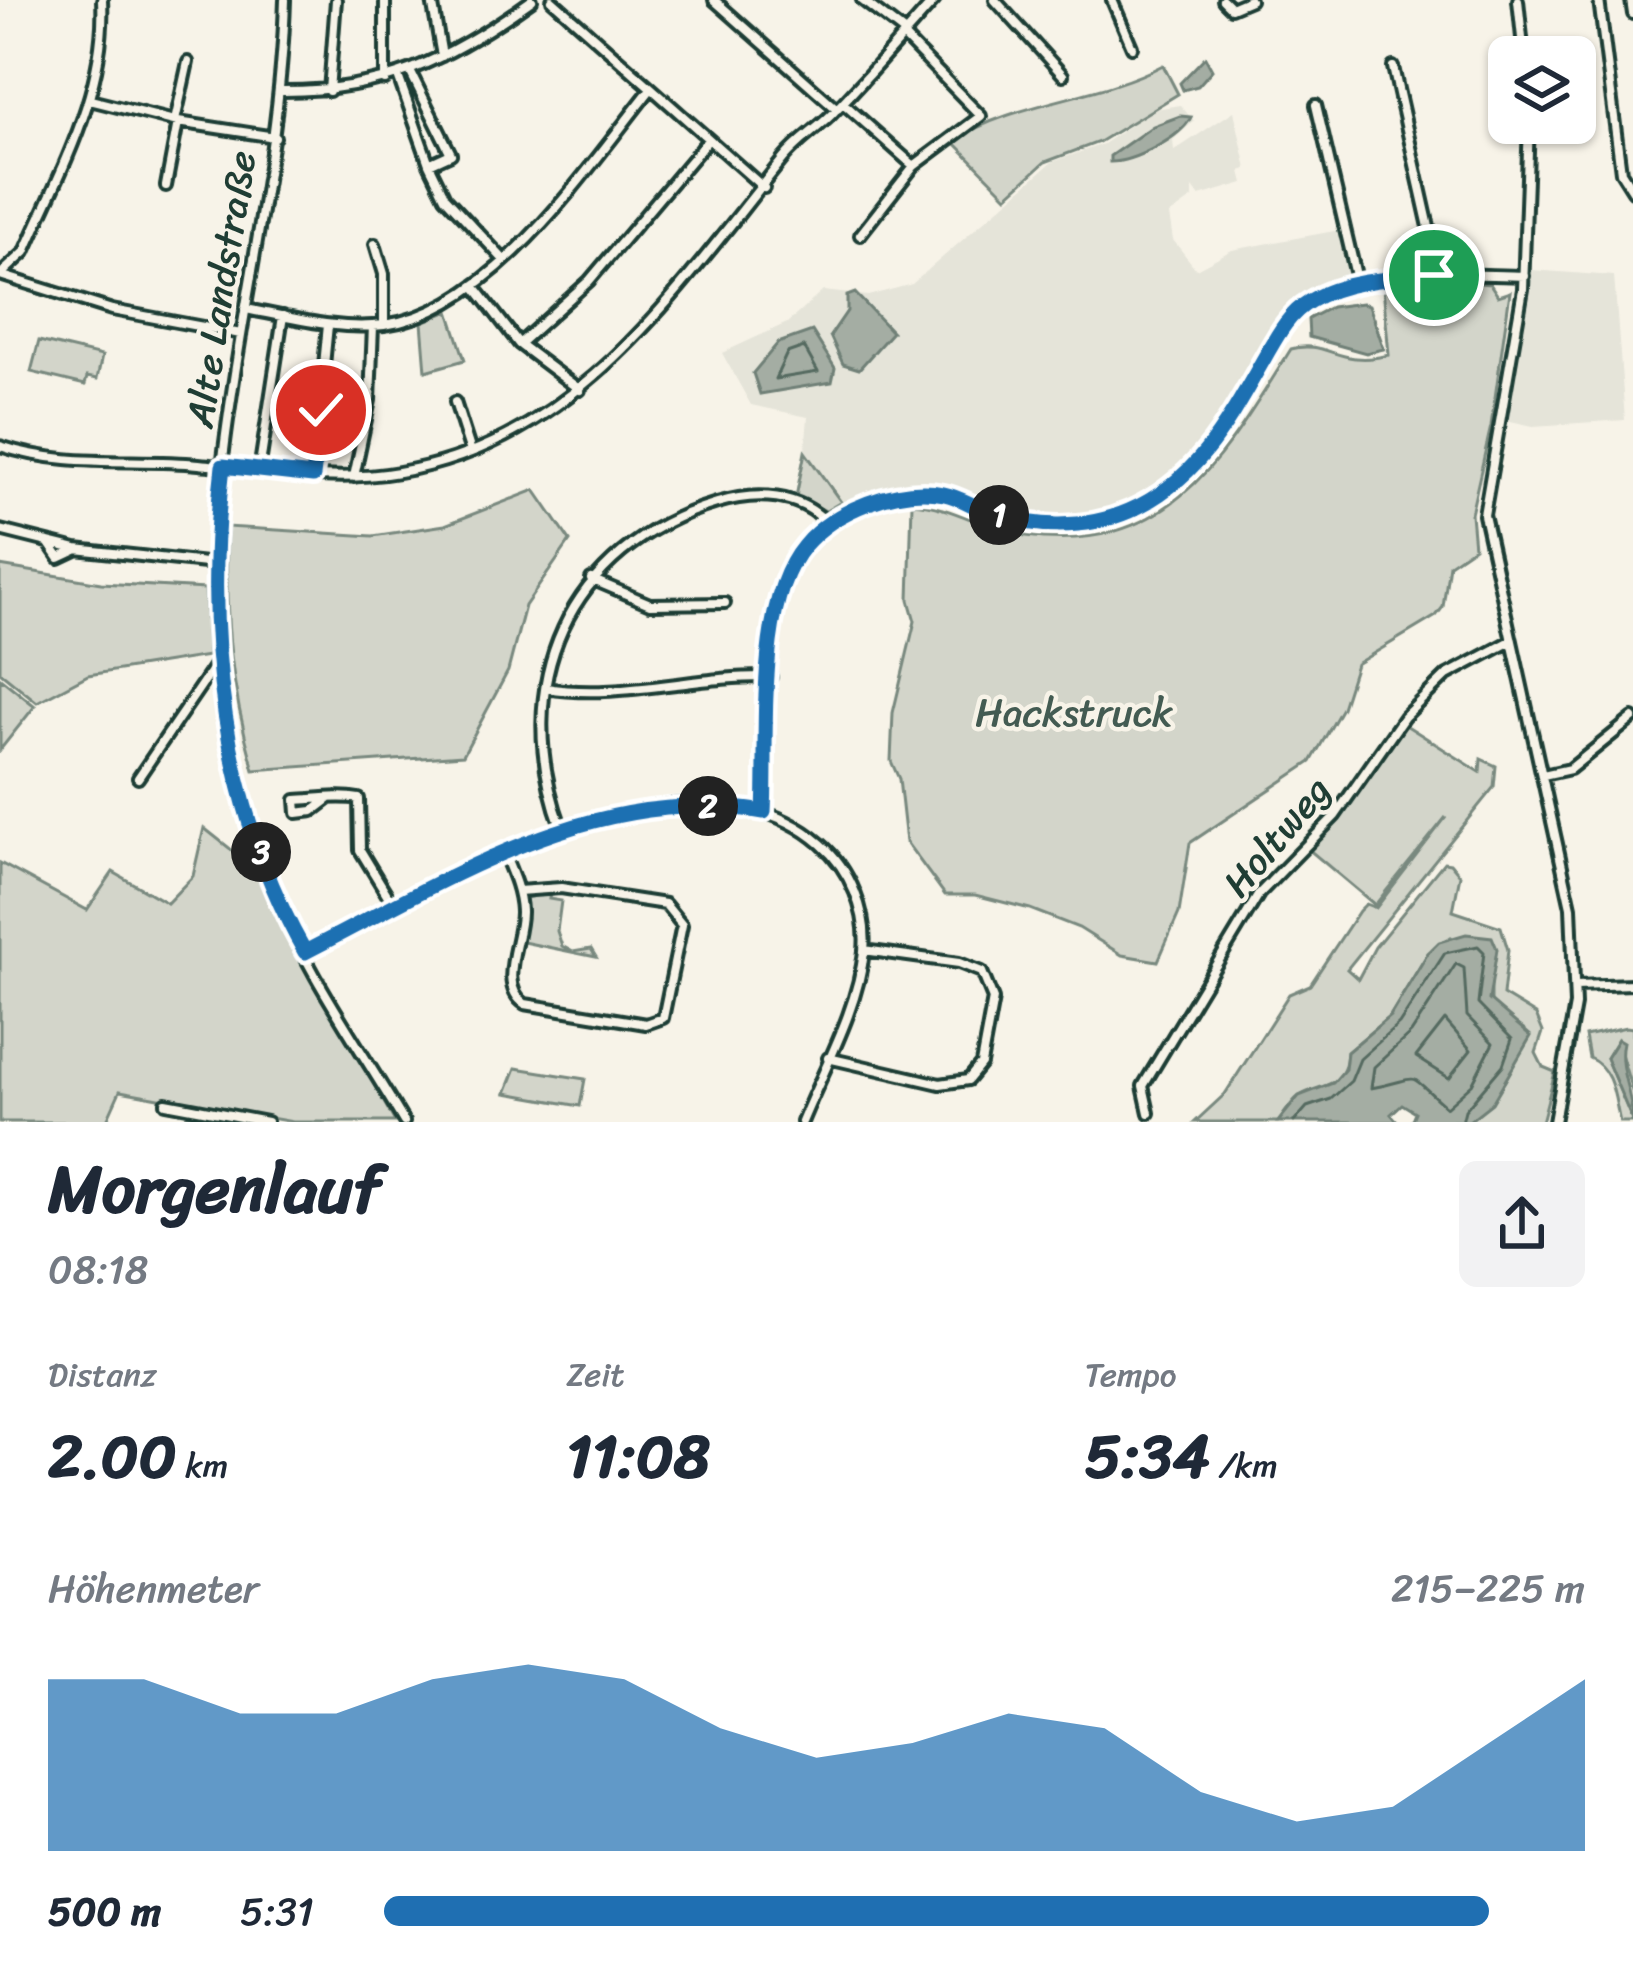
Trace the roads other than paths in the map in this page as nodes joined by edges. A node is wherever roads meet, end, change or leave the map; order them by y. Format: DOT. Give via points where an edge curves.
graph roads {
  1 [pos="102,0"];
  2 [pos="285,0"];
  3 [pos="336,0"];
  4 [pos="385,0"];
  5 [pos="432,0"];
  6 [pos="532,0"];
  7 [pos="551,0"];
  8 [pos="714,0"];
  9 [pos="862,0"];
  10 [pos="935,0"];
  11 [pos="995,0"];
  12 [pos="1112,0"];
  13 [pos="1223,0"];
  14 [pos="1250,0"];
  15 [pos="1518,0"];
  16 [pos="1600,0"];
  17 [pos="1631,0"];
  18 [pos="1633,14"];
  19 [pos="904,34"];
  20 [pos="1522,36"];
  21 [pos="1132,47"];
  22 [pos="442,56"];
  23 [pos="188,62"];
  24 [pos="1393,67"];
  25 [pos="410,71"];
  26 [pos="1064,75"];
  27 [pos="398,76"];
  28 [pos="386,80"];
  29 [pos="650,90"];
  30 [pos="280,91"];
  31 [pos="329,91"];
  32 [pos="89,100"];
  33 [pos="1316,105"];
  34 [pos="840,106"];
  35 [pos="177,122"];
  36 [pos="274,137"];
  37 [pos="708,140"];
  38 [pos="1528,144"];
  39 [pos="429,164"];
  40 [pos="914,166"];
  41 [pos="166,186"];
  42 [pos="764,188"];
  43 [pos="1633,191"];
  44 [pos="860,235"];
  45 [pos="375,244"];
  46 [pos="503,260"];
  47 [pos="0,274"];
  48 [pos="1434,275"];
  49 [pos="1524,276"];
  50 [pos="1358,284"];
  51 [pos="475,287"];
  52 [pos="245,309"];
  53 [pos="283,316"];
  54 [pos="328,325"];
  55 [pos="378,325"];
  56 [pos="241,334"];
  57 [pos="519,344"];
  58 [pos="581,390"];
  59 [pos="455,402"];
  60 [pos="0,446"];
  61 [pos="471,452"];
  62 [pos="223,466"];
  63 [pos="259,471"];
  64 [pos="313,476"];
  65 [pos="354,477"];
  66 [pos="828,524"];
  67 [pos="0,530"];
  68 [pos="47,541"];
  69 [pos="78,549"];
  70 [pos="215,564"];
  71 [pos="591,579"];
  72 [pos="725,604"];
  73 [pos="1511,640"];
  74 [pos="218,662"];
  75 [pos="771,677"];
  76 [pos="546,688"];
  77 [pos="1633,719"];
  78 [pos="1544,775"];
  79 [pos="138,778"];
  80 [pos="330,798"];
  81 [pos="764,812"];
  82 [pos="562,829"];
  83 [pos="504,854"];
  84 [pos="518,891"];
  85 [pos="394,907"];
  86 [pos="864,950"];
  87 [pos="305,952"];
  88 [pos="1633,984"];
  89 [pos="1576,986"];
  90 [pos="828,1058"];
  91 [pos="166,1103"];
  92 [pos="1149,1113"];
  93 [pos="267,1122"];
  94 [pos="404,1122"];
  95 [pos="802,1122"];
  96 [pos="1554,1122"];
  1 -- 32 [label="street"];
  2 -- 30 [label="street, Alte Landstraße"];
  3 -- 31 [label="street"];
  4 -- 28 [label="street"];
  5 -- 22 [label="street"];
  6 -- 22 [label="street"];
  7 -- 29 [label="street"];
  8 -- 34 [label="street"];
  9 -- 19 [label="street"];
  10 -- 19 [label="street"];
  11 -- 26 [label="street"];
  12 -- 21 [label="street"];
  13 -- 14 [label="street" via="1229,8"];
  15 -- 20 [label="street"];
  16 -- 43 [label="street" via="1621,172"];
  17 -- 18 [label="street"];
  19 -- 34 [label="street"];
  19 -- 40 [label="street" via="981,116"];
  22 -- 25 [label="street"];
  23 -- 35 [label="street"];
  24 -- 48 [label="street"];
  25 -- 27 [label="street"];
  25 -- 39 [label="street" via="451,154"];
  27 -- 28 [label="street"];
  27 -- 39 [label="street"];
  28 -- 31 [label="street"];
  29 -- 37 [label="street"];
  29 -- 46 [label="street"];
  30 -- 31 [label="street"];
  30 -- 36 [label="street, Alte Landstraße"];
  32 -- 35 [label="street"];
  32 -- 47 [label="street" via="26,252"];
  33 -- 50 [label="street"];
  34 -- 40 [label="street"];
  34 -- 42 [label="street" via="791,150"];
  35 -- 36 [label="street"];
  35 -- 41 [label="street"];
  36 -- 52 [label="street, Alte Landstraße"];
  37 -- 42 [label="street"];
  37 -- 57 [label="street" via="589,281"];
  38 -- 49 [label="street"];
  39 -- 46 [label="street" via="445,197"];
  40 -- 44 [label="street"];
  42 -- 58 [label="street"];
  45 -- 55 [label="street" via="384,274"];
  46 -- 51 [label="street"];
  47 -- 56 [label="street" via="98,306"];
  48 -- 49 [label="street"];
  48 -- 50 [label="street"];
  49 -- 73 [label="street" via="1484,510"];
  50 -- 66 [label="street" via="1294,313 1201,460 1126,512 1042,524 919,492"];
  51 -- 55 [label="street"];
  51 -- 57 [label="street"];
  52 -- 53 [label="street"];
  52 -- 56 [label="street, Alte Landstraße"];
  53 -- 54 [label="street"];
  53 -- 63 [label="street"];
  54 -- 55 [label="street"];
  54 -- 64 [label="street"];
  55 -- 65 [label="street"];
  56 -- 62 [label="street, Alte Landstraße"];
  57 -- 58 [label="street"];
  58 -- 61 [label="street" via="509,439"];
  59 -- 61 [label="street"];
  60 -- 62 [label="street" via="74,462"];
  61 -- 65 [label="street"];
  62 -- 63 [label="street"];
  62 -- 70 [label="street, Alte Landstraße"];
  63 -- 64 [label="street"];
  64 -- 65 [label="street"];
  66 -- 71 [label="street" via="788,499 728,500 647,530"];
  66 -- 75 [label="street" via="783,581"];
  67 -- 68 [label="street"];
  68 -- 69 [label="street"];
  68 -- 69 [label="street" via="58,558"];
  69 -- 70 [label="street"];
  70 -- 74 [label="street, Alte Landstraße"];
  71 -- 72 [label="street" via="650,604"];
  71 -- 76 [label="street" via="564,626"];
  73 -- 78 [label="street"];
  73 -- 92 [label="street, Holtweg" via="1426,692 1335,816 1271,879 1142,1087"];
  74 -- 79 [label="street"];
  74 -- 87 [label="street, Alte Landstraße" via="238,782 274,890"];
  75 -- 76 [label="street" via="598,692"];
  75 -- 81 [label="street"];
  76 -- 82 [label="street" via="540,754"];
  77 -- 78 [label="street" via="1570,769"];
  78 -- 89 [label="street" via="1568,889"];
  80 -- 85 [label="street" via="359,799 360,850"];
  81 -- 82 [label="street" via="636,809"];
  81 -- 86 [label="street" via="807,833 839,864 858,903"];
  82 -- 83 [label="street"];
  83 -- 84 [label="street"];
  83 -- 85 [label="street"];
  84 -- 84 [label="street" via="568,888 676,911 682,926 663,1018 646,1024 518,999 511,982"];
  85 -- 87 [label="street"];
  86 -- 90 [label="street"];
  86 -- 90 [label="street" via="959,963 986,975 993,999 982,1064 968,1080 946,1085"];
  87 -- 94 [label="street, Alte Landstraße"];
  88 -- 89 [label="street"];
  89 -- 96 [label="street"];
  90 -- 95 [label="street"];
  91 -- 93 [label="street"];
}
